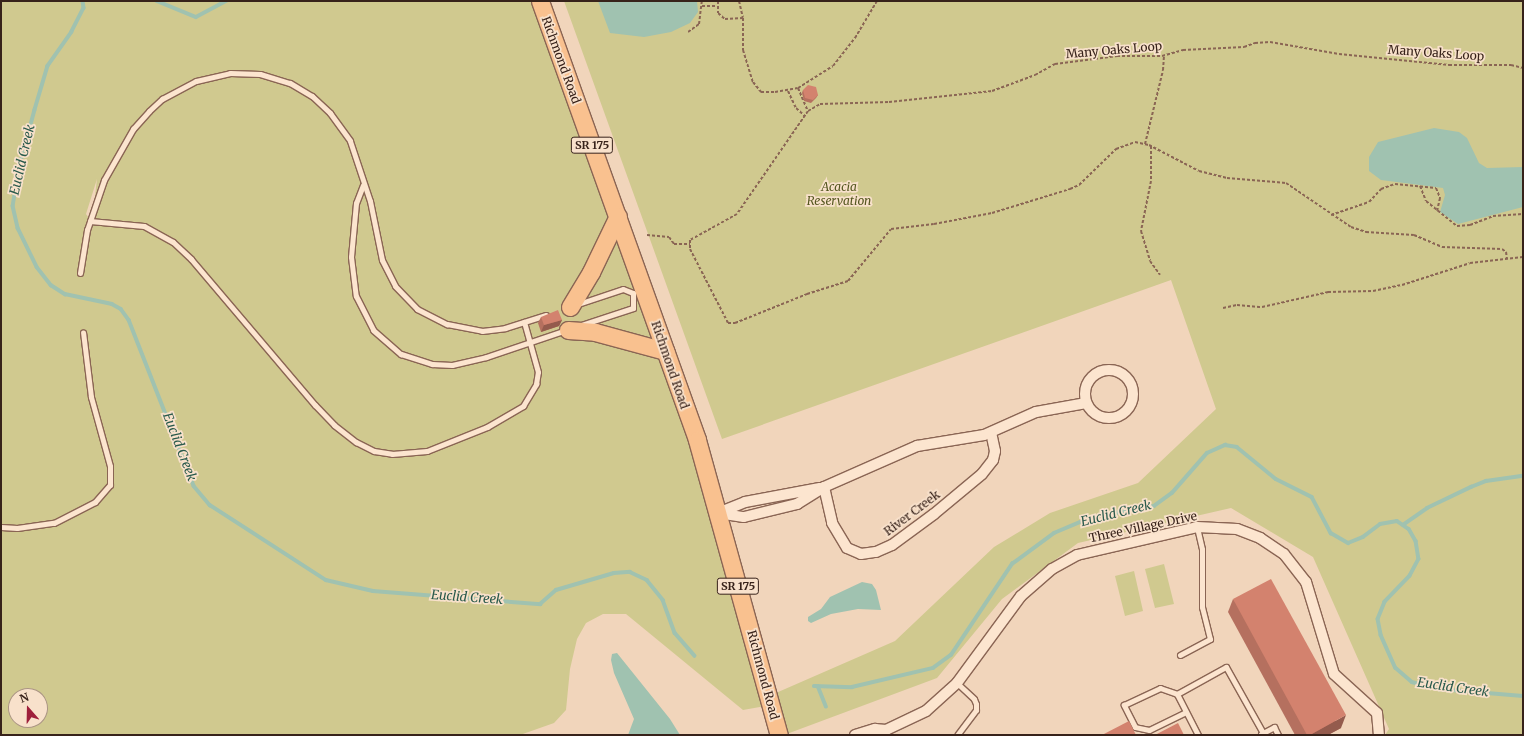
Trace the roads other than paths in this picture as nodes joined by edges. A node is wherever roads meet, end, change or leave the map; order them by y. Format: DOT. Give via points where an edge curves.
graph roads {
  1 [pos="540,1"];
  2 [pos="363,184"];
  3 [pos="618,216"];
  4 [pos="90,221"];
  5 [pos="80,273"];
  6 [pos="566,308"];
  7 [pos="551,313"];
  8 [pos="524,322"];
  9 [pos="568,330"];
  10 [pos="82,332"];
  11 [pos="531,342"];
  12 [pos="665,351"];
  13 [pos="1086,403"];
  14 [pos="991,432"];
  15 [pos="824,487"];
  16 [pos="718,514"];
  17 [pos="1,527"];
  18 [pos="1197,527"];
  19 [pos="1180,655"];
  20 [pos="957,683"];
  21 [pos="1177,694"];
  22 [pos="1186,712"];
  23 [pos="883,732"];
  24 [pos="1261,734"];
  25 [pos="779,735"];
  26 [pos="856,735"];
  27 [pos="957,735"];
  28 [pos="1198,735"];
  29 [pos="1278,735"];
  30 [pos="1379,735"];
  1 -- 3 [label="main road, Richmond Road / SR 175"];
  2 -- 4 [label="lane" via="350,141 324,105 290,83 260,74 230,73 196,81 180,88 148,111 133,129 104,180"];
  2 -- 8 [label="lane" via="370,201 387,271 395,286 416,309 432,318 465,329 495,330"];
  2 -- 11 [label="lane" via="356,203 352,276 358,304 380,338 414,360 442,366 469,362"];
  3 -- 6 [label="main road" via="591,272"];
  3 -- 12 [label="main road, Richmond Road / SR 175"];
  4 -- 5 [label="lane"];
  4 -- 11 [label="lane" via="144,226 173,242 192,259 315,406 345,434 374,451 392,454 427,451 487,427 523,406 536,384 538,372"];
  6 -- 9 [label="lane" via="622,288 633,293 633,308"];
  7 -- 8 [label="lane"];
  8 -- 11 [label="lane"];
  9 -- 11 [label="lane"];
  9 -- 12 [label="main road" via="595,332"];
  10 -- 17 [label="lane" via="92,397 110,466 110,485 95,502 54,523 17,528"];
  12 -- 16 [label="main road, Richmond Road / SR 175"];
  13 -- 13 [label="street" via="1086,387 1096,374 1112,370 1120,372 1131,384 1133,399 1119,417 1103,418 1090,410"];
  13 -- 14 [label="street" via="1036,412"];
  14 -- 15 [label="street" via="917,446"];
  14 -- 15 [label="street, River Creek" via="995,451 993,460 982,474 910,532 892,545 876,552 861,554 847,548 832,524"];
  15 -- 16 [label="street" via="745,502"];
  15 -- 16 [label="street" via="797,504 766,512 744,517"];
  16 -- 25 [label="main road, Richmond Road / SR 175"];
  18 -- 19 [label="lane" via="1202,549 1202,607 1210,639"];
  18 -- 20 [label="street, Three Village Drive" via="1084,553 1052,569 1021,596"];
  18 -- 30 [label="street, Three Village Drive" via="1237,529 1260,538 1284,554 1306,582 1334,674 1377,713"];
  20 -- 23 [label="street, Three Village Drive" via="926,710"];
  20 -- 27 [label="lane" via="976,704 976,710"];
  21 -- 22 [label="lane"];
  21 -- 22 [label="lane" via="1160,688 1124,705 1135,727 1149,730"];
  21 -- 24 [label="lane" via="1226,667"];
  22 -- 28 [label="lane"];
  23 -- 26 [label="street, Three Village Drive" via="876,729"];
  24 -- 29 [label="lane" via="1274,727"];
}
